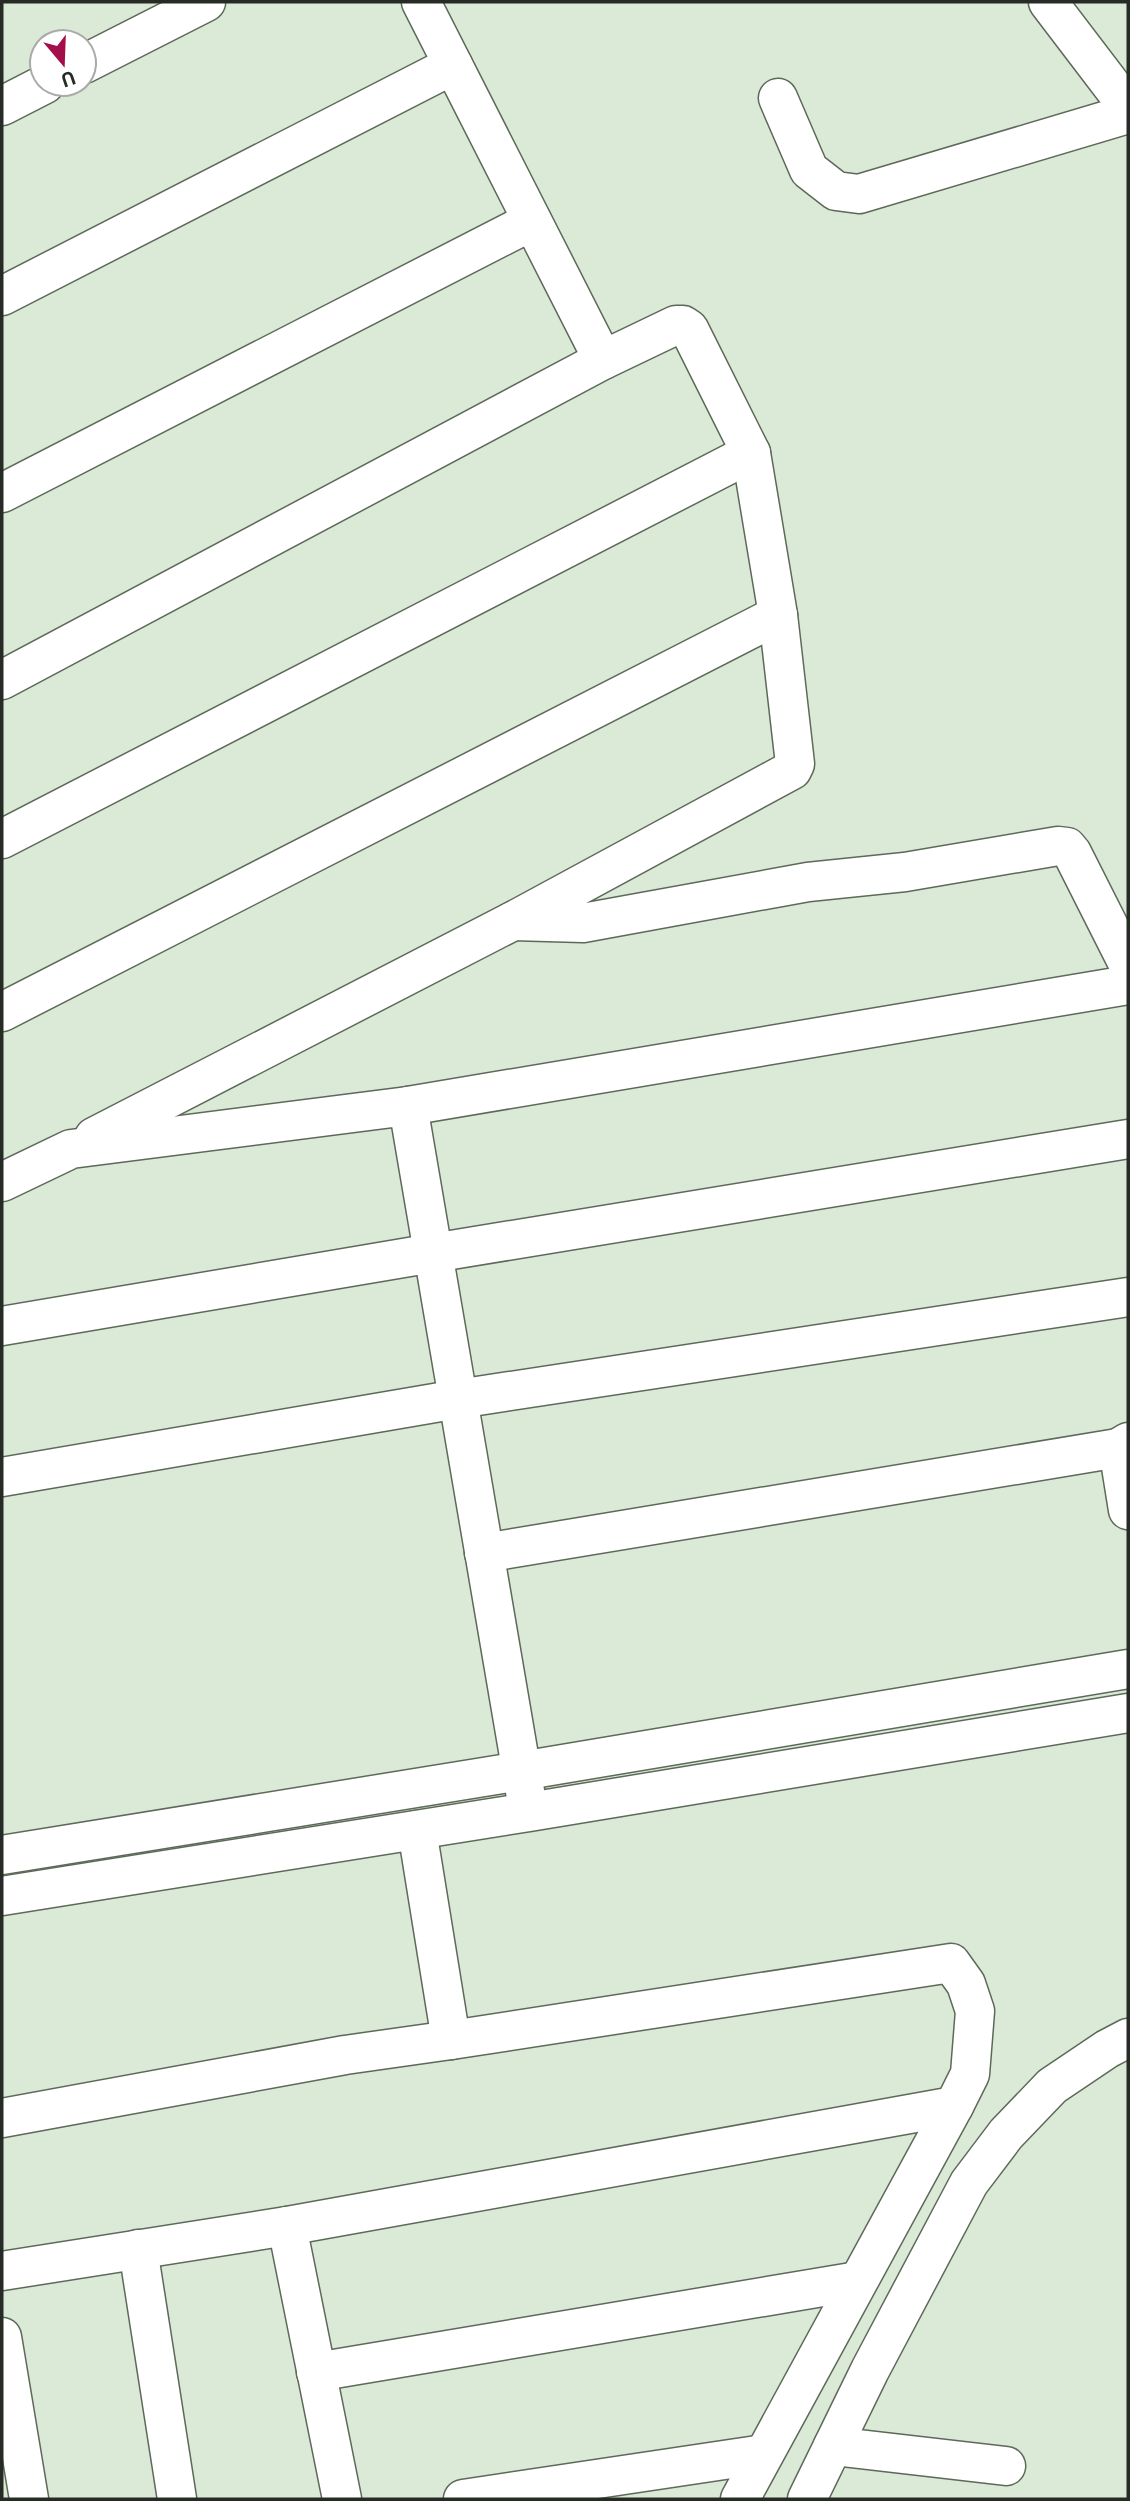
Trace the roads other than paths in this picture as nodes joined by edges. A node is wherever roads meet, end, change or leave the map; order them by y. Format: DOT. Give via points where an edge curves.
graph roads {
  1 [pos="206,2"];
  2 [pos="421,2"];
  3 [pos="1048,2"];
  4 [pos="98,57"];
  5 [pos="453,65"];
  6 [pos="28,93"];
  7 [pos="778,98"];
  8 [pos="2,106"];
  9 [pos="1128,107"];
  10 [pos="1128,114"];
  11 [pos="532,221"];
  12 [pos="2,296"];
  13 [pos="603,360"];
  14 [pos="751,453"];
  15 [pos="2,493"];
  16 [pos="778,615"];
  17 [pos="2,680"];
  18 [pos="2,839"];
  19 [pos="513,920"];
  20 [pos="1128,964"];
  21 [pos="1128,985"];
  22 [pos="2,1012"];
  23 [pos="408,1106"];
  24 [pos="1128,1139"];
  25 [pos="71,1149"];
  26 [pos="2,1182"];
  27 [pos="433,1253"];
  28 [pos="1128,1297"];
  29 [pos="2,1326"];
  30 [pos="458,1399"];
  31 [pos="1123,1445"];
  32 [pos="2,1478"];
  33 [pos="1128,1510"];
  34 [pos="484,1553"];
  35 [pos="1128,1669"];
  36 [pos="1128,1713"];
  37 [pos="522,1771"];
  38 [pos="529,1812"];
  39 [pos="417,1830"];
  40 [pos="2,1855"];
  41 [pos="2,1896"];
  42 [pos="1128,2038"];
  43 [pos="451,2040"];
  44 [pos="954,2106"];
  45 [pos="2,2118"];
  46 [pos="287,2226"];
  47 [pos="138,2249"];
  48 [pos="2,2271"];
  49 [pos="858,2281"];
  50 [pos="2,2337"];
  51 [pos="316,2372"];
  52 [pos="832,2446"];
  53 [pos="764,2454"];
  54 [pos="1006,2466"];
  55 [pos="29,2499"];
  56 [pos="177,2499"];
  57 [pos="342,2499"];
  58 [pos="463,2499"];
  59 [pos="740,2499"];
  60 [pos="807,2499"];
  1 -- 4 [label="street"];
  2 -- 5 [label="street"];
  3 -- 9 [label="street"];
  5 -- 11 [label="street"];
  5 -- 12 [label="street"];
  6 -- 8 [label="street"];
  7 -- 10 [label="street" via="809,170 836,191 859,194"];
  11 -- 13 [label="street"];
  11 -- 15 [label="street"];
  13 -- 14 [label="street" via="683,325"];
  13 -- 17 [label="street"];
  14 -- 16 [label="street"];
  14 -- 18 [label="street"];
  16 -- 19 [label="street" via="795,764 792,770"];
  16 -- 22 [label="street"];
  19 -- 20 [label="street" via="583,923 808,882 905,872 1058,846 1072,853"];
  19 -- 25 [label="street"];
  21 -- 23 [label="street"];
  23 -- 25 [label="street"];
  23 -- 27 [label="street"];
  24 -- 27 [label="street"];
  25 -- 26 [label="street"];
  27 -- 29 [label="street"];
  27 -- 30 [label="street"];
  28 -- 30 [label="street"];
  30 -- 32 [label="street"];
  30 -- 34 [label="street"];
  31 -- 33 [label="street"];
  31 -- 34 [label="street"];
  34 -- 37 [label="street"];
  35 -- 37 [label="street"];
  36 -- 38 [label="street"];
  37 -- 38 [label="street"];
  37 -- 40 [label="street"];
  38 -- 39 [label="street"];
  39 -- 41 [label="street"];
  39 -- 43 [label="street"];
  42 -- 52 [label="street" via="1052,2086 968,2183"];
  43 -- 44 [label="street" via="951,1963 966,1984 975,2011 970,2074"];
  43 -- 45 [label="street"];
  44 -- 46 [label="street"];
  44 -- 49 [label="street"];
  46 -- 47 [label="street"];
  46 -- 51 [label="street"];
  47 -- 48 [label="street"];
  47 -- 56 [label="street"];
  49 -- 51 [label="street"];
  49 -- 53 [label="street"];
  50 -- 55 [label="street"];
  51 -- 57 [label="street"];
  52 -- 54 [label="street"];
  52 -- 60 [label="street"];
  53 -- 58 [label="street"];
  53 -- 59 [label="street"];
}
